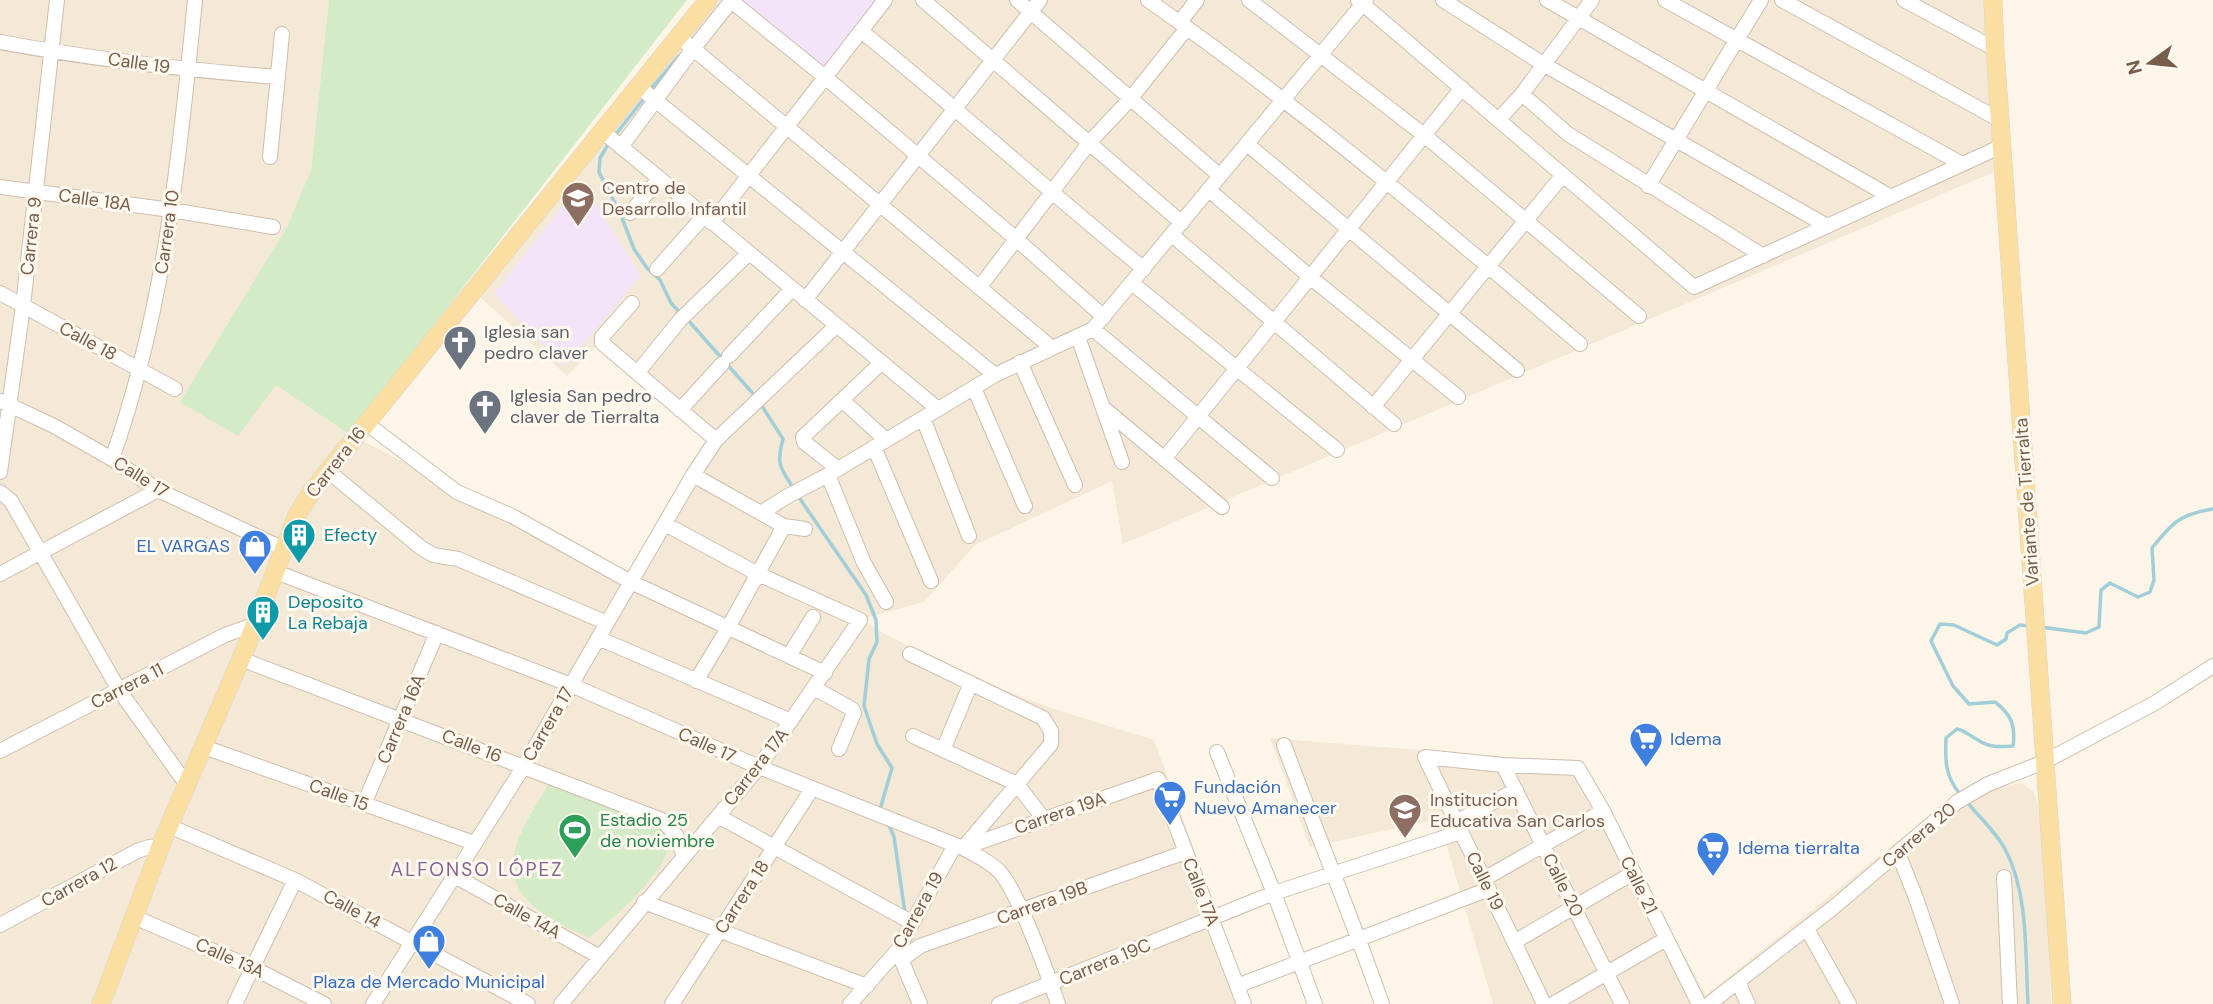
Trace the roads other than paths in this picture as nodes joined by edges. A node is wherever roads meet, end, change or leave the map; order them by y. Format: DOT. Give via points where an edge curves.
graph roads {
  1 [pos="57,0"];
  2 [pos="195,0"];
  3 [pos="708,0"];
  4 [pos="731,0"];
  5 [pos="885,0"];
  6 [pos="923,0"];
  7 [pos="1017,0"];
  8 [pos="1148,0"];
  9 [pos="1197,0"];
  10 [pos="1249,0"];
  11 [pos="1443,0"];
  12 [pos="1547,0"];
  13 [pos="1592,0"];
  14 [pos="1665,0"];
  15 [pos="1761,0"];
  16 [pos="1782,0"];
  17 [pos="1904,0"];
  18 [pos="1993,0"];
  19 [pos="1362,1"];
  20 [pos="1035,6"];
  21 [pos="1580,19"];
  22 [pos="1184,25"];
  23 [pos="861,31"];
  24 [pos="282,34"];
  25 [pos="1738,40"];
  26 [pos="0,42"];
  27 [pos="685,43"];
  28 [pos="1995,49"];
  29 [pos="52,52"];
  30 [pos="1322,54"];
  31 [pos="993,60"];
  32 [pos="1543,64"];
  33 [pos="188,70"];
  34 [pos="278,77"];
  35 [pos="825,77"];
  36 [pos="639,87"];
  37 [pos="1462,88"];
  38 [pos="1707,91"];
  39 [pos="1522,94"];
  40 [pos="1131,99"];
  41 [pos="1284,99"];
  42 [pos="656,101"];
  43 [pos="956,108"];
  44 [pos="1499,120"];
  45 [pos="2000,120"];
  46 [pos="786,127"];
  47 [pos="602,131"];
  48 [pos="1424,135"];
  49 [pos="1677,139"];
  50 [pos="1089,142"];
  51 [pos="1247,144"];
  52 [pos="2002,146"];
  53 [pos="621,147"];
  54 [pos="917,157"];
  55 [pos="271,158"];
  56 [pos="1962,164"];
  57 [pos="749,175"];
  58 [pos="1563,175"];
  59 [pos="1220,177"];
  60 [pos="659,179"];
  61 [pos="1387,181"];
  62 [pos="1648,186"];
  63 [pos="0,187"];
  64 [pos="1209,190"];
  65 [pos="35,191"];
  66 [pos="1051,193"];
  67 [pos="1891,197"];
  68 [pos="880,205"];
  69 [pos="171,210"];
  70 [pos="630,213"];
  71 [pos="708,220"];
  72 [pos="1525,221"];
  73 [pos="1182,223"];
  74 [pos="1827,226"];
  75 [pos="273,227"];
  76 [pos="1349,229"];
  77 [pos="1172,235"];
  78 [pos="1015,238"];
  79 [pos="843,251"];
  80 [pos="748,253"];
  81 [pos="1763,256"];
  82 [pos="1488,266"];
  83 [pos="657,269"];
  84 [pos="1144,269"];
  85 [pos="1310,277"];
  86 [pos="1132,283"];
  87 [pos="979,288"];
  88 [pos="792,289"];
  89 [pos="0,293"];
  90 [pos="805,300"];
  91 [pos="632,303"];
  92 [pos="23,306"];
  93 [pos="1450,313"];
  94 [pos="1639,316"];
  95 [pos="1104,317"];
  96 [pos="1274,322"];
  97 [pos="836,326"];
  98 [pos="1093,329"];
  99 [pos="1078,337"];
  100 [pos="1580,344"];
  101 [pos="1052,348"];
  102 [pos="1412,360"];
  103 [pos="1020,362"];
  104 [pos="881,363"];
  105 [pos="140,368"];
  106 [pos="1236,368"];
  107 [pos="1517,370"];
  108 [pos="638,372"];
  109 [pos="995,375"];
  110 [pos="974,388"];
  111 [pos="175,389"];
  112 [pos="1458,397"];
  113 [pos="842,400"];
  114 [pos="4,403"];
  115 [pos="1373,407"];
  116 [pos="938,409"];
  117 [pos="681,410"];
  118 [pos="1106,410"];
  119 [pos="1198,416"];
  120 [pos="923,418"];
  121 [pos="366,424"];
  122 [pos="1394,424"];
  123 [pos="716,440"];
  124 [pos="880,444"];
  125 [pos="1337,450"];
  126 [pos="113,459"];
  127 [pos="1164,459"];
  128 [pos="1122,462"];
  129 [pos="328,471"];
  130 [pos="0,472"];
  131 [pos="833,472"];
  132 [pos="693,475"];
  133 [pos="1272,478"];
  134 [pos="1075,485"];
  135 [pos="158,490"];
  136 [pos="0,492"];
  137 [pos="1025,506"];
  138 [pos="1222,507"];
  139 [pos="761,513"];
  140 [pos="665,524"];
  141 [pos="784,526"];
  142 [pos="805,529"];
  143 [pos="969,536"];
  144 [pos="284,549"];
  145 [pos="39,555"];
  146 [pos="276,572"];
  147 [pos="758,574"];
  148 [pos="0,575"];
  149 [pos="931,581"];
  150 [pos="631,582"];
  151 [pos="886,602"];
  152 [pos="813,617"];
  153 [pos="607,623"];
  154 [pos="256,624"];
  155 [pos="728,628"];
  156 [pos="438,633"];
  157 [pos="598,638"];
  158 [pos="910,654"];
  159 [pos="789,656"];
  160 [pos="241,660"];
  161 [pos="2213,666"];
  162 [pos="825,673"];
  163 [pos="696,681"];
  164 [pos="971,683"];
  165 [pos="571,685"];
  166 [pos="814,688"];
  167 [pos="118,690"];
  168 [pos="401,720"];
  169 [pos="791,722"];
  170 [pos="913,736"];
  171 [pos="1284,745"];
  172 [pos="204,747"];
  173 [pos="839,749"];
  174 [pos="943,750"];
  175 [pos="0,751"];
  176 [pos="1217,752"];
  177 [pos="2044,762"];
  178 [pos="1503,765"];
  179 [pos="524,766"];
  180 [pos="758,767"];
  181 [pos="1158,779"];
  182 [pos="187,785"];
  183 [pos="1017,785"];
  184 [pos="812,789"];
  185 [pos="1516,790"];
  186 [pos="364,804"];
  187 [pos="1602,811"];
  188 [pos="718,816"];
  189 [pos="1043,818"];
  190 [pos="169,826"];
  191 [pos="1459,827"];
  192 [pos="474,843"];
  193 [pos="775,845"];
  194 [pos="1543,845"];
  195 [pos="161,846"];
  196 [pos="959,847"];
  197 [pos="1186,852"];
  198 [pos="1898,853"];
  199 [pos="684,856"];
  200 [pos="1332,873"];
  201 [pos="1633,873"];
  202 [pos="453,875"];
  203 [pos="2004,877"];
  204 [pos="295,880"];
  205 [pos="1486,884"];
  206 [pos="1274,893"];
  207 [pos="645,902"];
  208 [pos="1574,907"];
  209 [pos="1021,911"];
  210 [pos="134,916"];
  211 [pos="1211,919"];
  212 [pos="911,922"];
  213 [pos="0,925"];
  214 [pos="721,929"];
  215 [pos="1807,929"];
  216 [pos="1359,939"];
  217 [pos="1666,939"];
  218 [pos="412,941"];
  219 [pos="1514,942"];
  220 [pos="899,955"];
  221 [pos="600,957"];
  222 [pos="1300,962"];
  223 [pos="253,968"];
  224 [pos="1607,973"];
  225 [pos="1738,982"];
  226 [pos="1051,984"];
  227 [pos="867,986"];
  228 [pos="1237,986"];
  229 [pos="1240,1003"];
  230 [pos="1542,1003"];
  231 [pos="101,1004"];
  232 [pos="235,1004"];
  233 [pos="324,1004"];
  234 [pos="373,1004"];
  235 [pos="528,1004"];
  236 [pos="561,1004"];
  237 [pos="672,1004"];
  238 [pos="850,1004"];
  239 [pos="920,1004"];
  240 [pos="999,1004"];
  241 [pos="1058,1004"];
  242 [pos="1315,1004"];
  243 [pos="1382,1004"];
  244 [pos="1622,1004"];
  245 [pos="1699,1004"];
  246 [pos="1709,1004"];
  247 [pos="1748,1004"];
  248 [pos="1849,1004"];
  249 [pos="1952,1004"];
  250 [pos="2010,1004"];
  251 [pos="2062,1004"];
  1 -- 29 [label="street, Carrera 9"];
  2 -- 33 [label="street, Carrera 10"];
  3 -- 27 [label="main road, Carrera 16"];
  4 -- 27 [label="street"];
  4 -- 35 [label="street"];
  5 -- 23 [label="street"];
  6 -- 31 [label="street"];
  7 -- 20 [label="street"];
  8 -- 22 [label="street"];
  9 -- 22 [label="street"];
  10 -- 30 [label="street"];
  11 -- 32 [label="street"];
  12 -- 21 [label="street"];
  13 -- 21 [label="street"];
  14 -- 25 [label="street"];
  15 -- 25 [label="street"];
  16 -- 45 [label="street"];
  17 -- 28 [label="street"];
  18 -- 28 [label="main road, Variante de Tierralta"];
  19 -- 30 [label="street"];
  19 -- 37 [label="street"];
  20 -- 31 [label="street"];
  20 -- 40 [label="street"];
  21 -- 32 [label="street"];
  21 -- 38 [label="street"];
  22 -- 40 [label="street"];
  22 -- 41 [label="street"];
  23 -- 35 [label="street"];
  23 -- 43 [label="street"];
  24 -- 34 [label="street"];
  25 -- 38 [label="street"];
  25 -- 56 [label="street"];
  26 -- 29 [label="street, Calle 19"];
  27 -- 36 [label="main road, Carrera 16"];
  27 -- 42 [label="street"];
  27 -- 46 [label="street"];
  28 -- 45 [label="main road, Variante de Tierralta"];
  29 -- 33 [label="street, Calle 19"];
  29 -- 65 [label="street, Carrera 9"];
  30 -- 41 [label="street"];
  30 -- 48 [label="street"];
  31 -- 43 [label="street"];
  31 -- 50 [label="street"];
  32 -- 39 [label="street"];
  32 -- 49 [label="street"];
  33 -- 34 [label="street, Calle 19"];
  33 -- 69 [label="street, Carrera 10"];
  34 -- 55 [label="street"];
  35 -- 46 [label="street"];
  35 -- 54 [label="street"];
  36 -- 42 [label="street"];
  36 -- 47 [label="main road, Carrera 16"];
  37 -- 44 [label="street"];
  37 -- 48 [label="street"];
  38 -- 49 [label="street"];
  38 -- 67 [label="street"];
  39 -- 44 [label="street"];
  39 -- 62 [label="street" via="1568,134"];
  40 -- 50 [label="street"];
  40 -- 59 [label="street"];
  41 -- 51 [label="street"];
  41 -- 61 [label="street"];
  42 -- 53 [label="street"];
  42 -- 57 [label="street"];
  43 -- 54 [label="street"];
  43 -- 66 [label="street"];
  44 -- 58 [label="street"];
  45 -- 52 [label="main road, Variante de Tierralta"];
  46 -- 57 [label="street"];
  46 -- 68 [label="street"];
  47 -- 53 [label="street"];
  47 -- 121 [label="main road, Carrera 16"];
  48 -- 61 [label="street"];
  48 -- 72 [label="street"];
  49 -- 62 [label="street"];
  49 -- 74 [label="street"];
  50 -- 66 [label="street"];
  50 -- 73 [label="street"];
  51 -- 59 [label="street"];
  51 -- 76 [label="street"];
  52 -- 56 [label="street"];
  52 -- 177 [label="main road, Variante de Tierralta"];
  53 -- 60 [label="street"];
  54 -- 68 [label="street"];
  54 -- 78 [label="street"];
  56 -- 67 [label="street"];
  57 -- 71 [label="street"];
  57 -- 79 [label="street"];
  58 -- 72 [label="street"];
  58 -- 81 [label="street" via="1694,287"];
  59 -- 64 [label="street"];
  60 -- 70 [label="street"];
  60 -- 71 [label="street"];
  61 -- 76 [label="street"];
  61 -- 82 [label="street"];
  62 -- 81 [label="street"];
  63 -- 65 [label="street, Calle 18A"];
  64 -- 73 [label="street"];
  64 -- 85 [label="street"];
  65 -- 69 [label="street, Calle 18A"];
  65 -- 92 [label="street, Carrera 9"];
  66 -- 78 [label="street"];
  66 -- 84 [label="street"];
  67 -- 74 [label="street"];
  68 -- 79 [label="street"];
  68 -- 87 [label="street"];
  69 -- 75 [label="street, Calle 18A"];
  69 -- 105 [label="street, Carrera 10" via="154,317"];
  71 -- 80 [label="street"];
  71 -- 83 [label="street"];
  72 -- 82 [label="street"];
  72 -- 94 [label="street"];
  73 -- 77 [label="street"];
  74 -- 81 [label="street"];
  76 -- 85 [label="street"];
  76 -- 93 [label="street"];
  77 -- 84 [label="street"];
  77 -- 96 [label="street"];
  78 -- 87 [label="street"];
  78 -- 95 [label="street"];
  79 -- 90 [label="street"];
  79 -- 109 [label="street"];
  80 -- 88 [label="street"];
  80 -- 108 [label="street" via="680,320"];
  82 -- 93 [label="street"];
  82 -- 100 [label="street"];
  84 -- 86 [label="street"];
  85 -- 96 [label="street"];
  85 -- 102 [label="street"];
  86 -- 95 [label="street"];
  86 -- 106 [label="street"];
  87 -- 101 [label="street"];
  88 -- 90 [label="street"];
  88 -- 117 [label="street"];
  89 -- 92 [label="street, Calle 18"];
  90 -- 97 [label="street"];
  91 -- 108 [label="street" via="601,340"];
  92 -- 105 [label="street, Calle 18"];
  92 -- 114 [label="street, Carrera 9"];
  93 -- 102 [label="street"];
  93 -- 107 [label="street"];
  95 -- 98 [label="street"];
  96 -- 106 [label="street"];
  96 -- 115 [label="street"];
  97 -- 104 [label="street"];
  97 -- 123 [label="street, Carrera 17"];
  98 -- 99 [label="street"];
  98 -- 119 [label="street"];
  99 -- 101 [label="street"];
  99 -- 118 [label="street"];
  101 -- 103 [label="street"];
  102 -- 112 [label="street"];
  102 -- 115 [label="street"];
  103 -- 109 [label="street"];
  103 -- 134 [label="street"];
  104 -- 113 [label="street"];
  104 -- 116 [label="street"];
  105 -- 111 [label="street, Calle 18"];
  105 -- 126 [label="street, Carrera 10"];
  106 -- 119 [label="street"];
  106 -- 125 [label="street"];
  108 -- 117 [label="street"];
  109 -- 110 [label="street"];
  110 -- 116 [label="street"];
  110 -- 137 [label="street"];
  113 -- 124 [label="street"];
  113 -- 131 [label="street" via="803,437"];
  114 -- 126 [label="street, Calle 17"];
  114 -- 130 [label="street, Carrera 9"];
  115 -- 122 [label="street"];
  116 -- 120 [label="street"];
  117 -- 123 [label="street"];
  118 -- 127 [label="street"];
  118 -- 128 [label="street"];
  119 -- 127 [label="street"];
  119 -- 133 [label="street"];
  120 -- 124 [label="street"];
  120 -- 143 [label="street"];
  121 -- 129 [label="main road, Carrera 16"];
  121 -- 150 [label="street" via="447,486"];
  123 -- 132 [label="street, Carrera 17"];
  124 -- 131 [label="street"];
  124 -- 149 [label="street"];
  126 -- 135 [label="street, Calle 17"];
  127 -- 138 [label="street"];
  129 -- 144 [label="main road, Carrera 16" via="297,515"];
  129 -- 153 [label="street" via="433,555 458,559"];
  131 -- 139 [label="street"];
  131 -- 151 [label="street" via="864,563"];
  132 -- 139 [label="street"];
  132 -- 140 [label="street, Carrera 17"];
  135 -- 144 [label="street, Calle 17"];
  135 -- 145 [label="street"];
  136 -- 145 [label="street" via="10,501"];
  139 -- 141 [label="street"];
  140 -- 147 [label="street"];
  140 -- 150 [label="street, Carrera 17"];
  141 -- 142 [label="street"];
  141 -- 147 [label="street"];
  144 -- 146 [label="main road, Carrera 16"];
  145 -- 148 [label="street"];
  145 -- 167 [label="street"];
  146 -- 154 [label="main road, Carrera 16"];
  146 -- 156 [label="street, Calle 17"];
  147 -- 155 [label="street"];
  147 -- 162 [label="street, Carrera 17A" via="860,620"];
  150 -- 153 [label="street, Carrera 17"];
  150 -- 155 [label="street"];
  152 -- 159 [label="street"];
  153 -- 157 [label="street, Carrera 17"];
  154 -- 160 [label="main road, Carrera 16"];
  154 -- 167 [label="street, Carrera 11"];
  155 -- 159 [label="street"];
  155 -- 163 [label="street"];
  156 -- 165 [label="street, Calle 17"];
  156 -- 168 [label="street, Carrera 16A"];
  157 -- 163 [label="street"];
  157 -- 165 [label="street, Carrera 17"];
  158 -- 164 [label="street"];
  159 -- 162 [label="street"];
  160 -- 168 [label="street, Calle 16"];
  160 -- 172 [label="main road, Carrera 16"];
  161 -- 177 [label="street, Carrera 20" via="2155,703"];
  162 -- 166 [label="street, Carrera 17A"];
  163 -- 169 [label="street"];
  164 -- 174 [label="street"];
  164 -- 183 [label="street, Carrera 19" via="1043,718 1051,731 1051,744"];
  165 -- 179 [label="street, Carrera 17"];
  165 -- 180 [label="street, Calle 17"];
  166 -- 169 [label="street, Carrera 17A"];
  166 -- 173 [label="street" via="854,712"];
  167 -- 175 [label="street, Carrera 11"];
  167 -- 182 [label="street"];
  168 -- 179 [label="street, Calle 16"];
  168 -- 186 [label="street, Carrera 16A"];
  169 -- 180 [label="street, Carrera 17A"];
  170 -- 174 [label="street"];
  171 -- 200 [label="street"];
  172 -- 182 [label="main road, Carrera 16"];
  172 -- 186 [label="street, Calle 15"];
  174 -- 183 [label="street"];
  176 -- 206 [label="street"];
  177 -- 198 [label="street, Carrera 20" via="1957,802"];
  177 -- 251 [label="main road, Variante de Tierralta"];
  178 -- 185 [label="street, Calle 20"];
  178 -- 187 [label="street, Calle 21" via="1578,768"];
  178 -- 191 [label="street, Calle 19" via="1425,757"];
  179 -- 192 [label="street, Carrera 17"];
  179 -- 199 [label="street, Calle 16" via="662,820 676,835"];
  180 -- 184 [label="street, Calle 17"];
  180 -- 188 [label="street, Carrera 17A"];
  181 -- 189 [label="street, Carrera 19A"];
  181 -- 197 [label="street, Calle 17A"];
  182 -- 190 [label="main road, Carrera 16"];
  183 -- 189 [label="street"];
  183 -- 196 [label="street, Carrera 19"];
  184 -- 193 [label="street, Carrera 18"];
  184 -- 196 [label="street, Calle 17"];
  185 -- 191 [label="street"];
  185 -- 194 [label="street, Calle 20"];
  186 -- 192 [label="street, Calle 15"];
  187 -- 194 [label="street"];
  187 -- 201 [label="street, Calle 21"];
  188 -- 193 [label="street"];
  188 -- 199 [label="street, Carrera 17A"];
  189 -- 196 [label="street, Carrera 19A"];
  190 -- 195 [label="main road, Carrera 16"];
  190 -- 204 [label="street, Calle 14"];
  191 -- 200 [label="street, Carrera 19C"];
  191 -- 205 [label="street, Calle 19"];
  192 -- 202 [label="street, Carrera 17"];
  193 -- 212 [label="street"];
  193 -- 214 [label="street, Carrera 18"];
  194 -- 205 [label="street"];
  194 -- 208 [label="street, Calle 20"];
  195 -- 210 [label="main road, Carrera 16"];
  195 -- 213 [label="street, Carrera 12" via="137,851"];
  196 -- 209 [label="street, Calle 17" via="998,869"];
  196 -- 212 [label="street, Carrera 19"];
  197 -- 209 [label="street, Carrera 19B"];
  197 -- 211 [label="street, Calle 17A"];
  198 -- 215 [label="street, Carrera 20"];
  198 -- 249 [label="street"];
  199 -- 207 [label="street, Carrera 17A"];
  200 -- 206 [label="street, Carrera 19C"];
  200 -- 216 [label="street"];
  201 -- 208 [label="street"];
  201 -- 217 [label="street, Calle 21"];
  202 -- 218 [label="street, Carrera 17"];
  202 -- 221 [label="street, Calle 14A"];
  203 -- 250 [label="street"];
  204 -- 218 [label="street, Calle 14"];
  204 -- 223 [label="street"];
  205 -- 216 [label="street"];
  205 -- 219 [label="street, Calle 19"];
  206 -- 211 [label="street, Carrera 19C"];
  206 -- 222 [label="street"];
  207 -- 214 [label="street"];
  207 -- 221 [label="street, Carrera 17A"];
  208 -- 219 [label="street"];
  208 -- 224 [label="street, Calle 20"];
  209 -- 220 [label="street, Carrera 19B"];
  209 -- 226 [label="street, Calle 17"];
  210 -- 223 [label="street, Calle 13A"];
  210 -- 231 [label="main road, Carrera 16"];
  211 -- 226 [label="street, Carrera 19C"];
  211 -- 228 [label="street, Calle 17A"];
  212 -- 220 [label="street, Carrera 19"];
  214 -- 227 [label="street"];
  214 -- 237 [label="street, Carrera 18"];
  215 -- 225 [label="street, Carrera 20"];
  215 -- 248 [label="street"];
  216 -- 222 [label="street"];
  216 -- 243 [label="street"];
  217 -- 224 [label="street"];
  217 -- 245 [label="street, Calle 21"];
  218 -- 234 [label="street, Carrera 17"];
  218 -- 235 [label="street, Calle 14"];
  219 -- 230 [label="street, Calle 19"];
  220 -- 227 [label="street, Carrera 19"];
  220 -- 239 [label="street"];
  221 -- 236 [label="street, Carrera 17A"];
  222 -- 228 [label="street"];
  222 -- 242 [label="street"];
  223 -- 232 [label="street"];
  223 -- 233 [label="street, Calle 13A"];
  224 -- 230 [label="street"];
  224 -- 244 [label="street, Calle 20"];
  225 -- 246 [label="street, Carrera 20"];
  225 -- 247 [label="street"];
  226 -- 240 [label="street, Carrera 19C"];
  226 -- 241 [label="street, Calle 17"];
  227 -- 238 [label="street, Carrera 19"];
  228 -- 229 [label="street, Calle 17A"];
}
